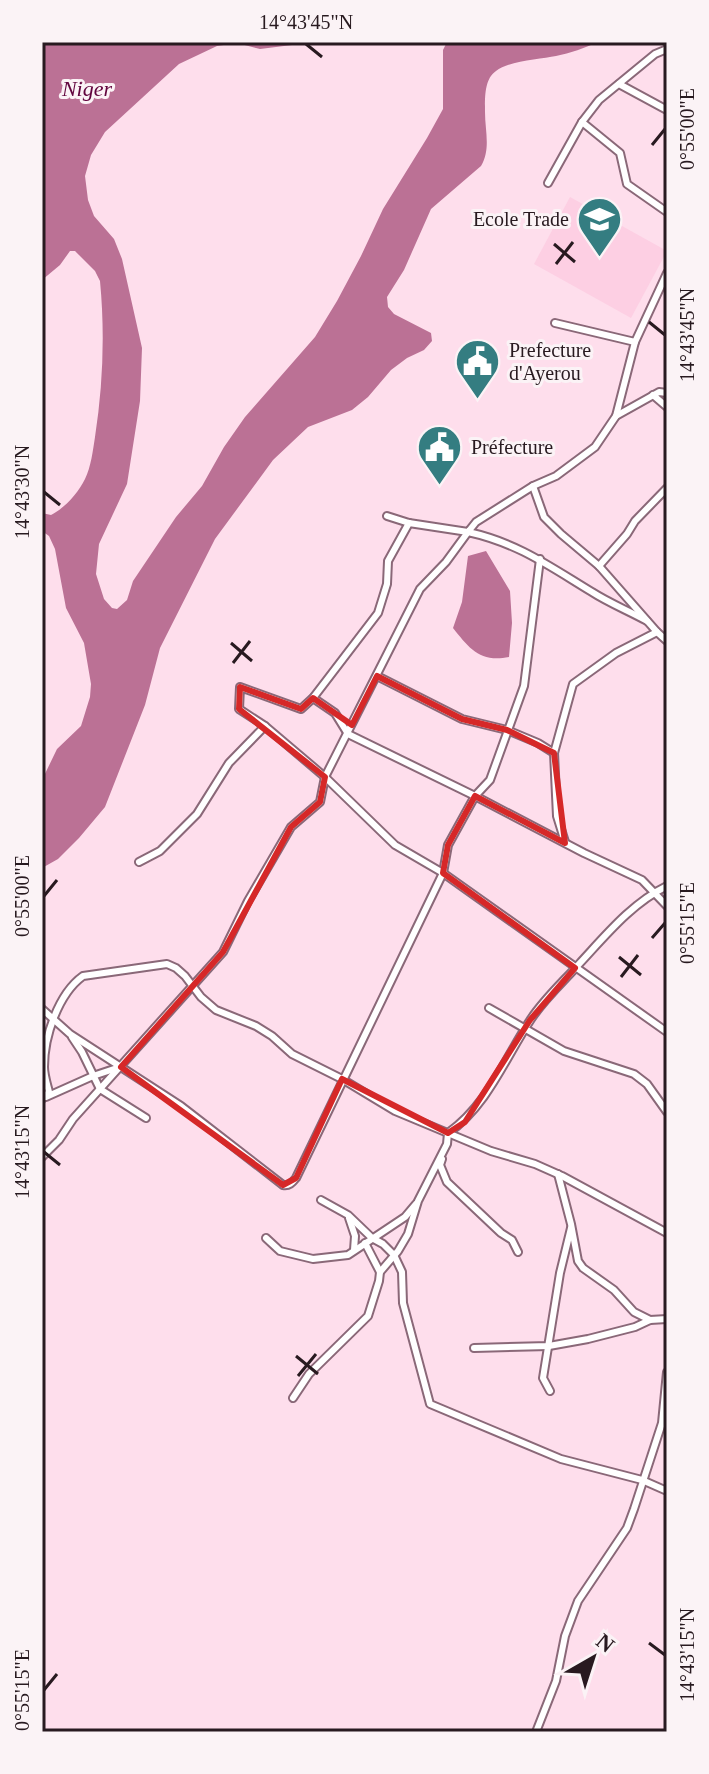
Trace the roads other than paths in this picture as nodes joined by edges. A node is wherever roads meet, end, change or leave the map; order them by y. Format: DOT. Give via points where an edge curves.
graph roads {
  1 [pos="667,49"];
  2 [pos="619,84"];
  3 [pos="667,110"];
  4 [pos="582,122"];
  5 [pos="548,183"];
  6 [pos="667,212"];
  7 [pos="667,273"];
  8 [pos="555,323"];
  9 [pos="635,342"];
  10 [pos="667,387"];
  11 [pos="660,394"];
  12 [pos="667,407"];
  13 [pos="616,416"];
  14 [pos="533,486"];
  15 [pos="667,488"];
  16 [pos="387,516"];
  17 [pos="409,523"];
  18 [pos="468,532"];
  19 [pos="540,559"];
  20 [pos="599,566"];
  21 [pos="647,621"];
  22 [pos="657,632"];
  23 [pos="667,641"];
  24 [pos="377,676"];
  25 [pos="313,698"];
  26 [pos="265,726"];
  27 [pos="507,730"];
  28 [pos="348,734"];
  29 [pos="554,753"];
  30 [pos="325,777"];
  31 [pos="475,796"];
  32 [pos="565,843"];
  33 [pos="139,862"];
  34 [pos="443,873"];
  35 [pos="667,886"];
  36 [pos="654,892"];
  37 [pos="667,906"];
  38 [pos="575,968"];
  39 [pos="191,985"];
  40 [pos="489,1008"];
  41 [pos="42,1009"];
  42 [pos="53,1018"];
  43 [pos="525,1030"];
  44 [pos="667,1032"];
  45 [pos="70,1034"];
  46 [pos="121,1067"];
  47 [pos="93,1076"];
  48 [pos="342,1079"];
  49 [pos="100,1089"];
  50 [pos="44,1099"];
  51 [pos="667,1112"];
  52 [pos="146,1118"];
  53 [pos="448,1133"];
  54 [pos="447,1144"];
  55 [pos="42,1157"];
  56 [pos="558,1174"];
  57 [pos="321,1200"];
  58 [pos="418,1201"];
  59 [pos="348,1215"];
  60 [pos="571,1224"];
  61 [pos="667,1233"];
  62 [pos="266,1238"];
  63 [pos="372,1238"];
  64 [pos="365,1243"];
  65 [pos="354,1251"];
  66 [pos="518,1252"];
  67 [pos="394,1255"];
  68 [pos="380,1272"];
  69 [pos="667,1319"];
  70 [pos="650,1320"];
  71 [pos="549,1346"];
  72 [pos="474,1348"];
  73 [pos="667,1372"];
  74 [pos="550,1391"];
  75 [pos="293,1398"];
  76 [pos="644,1481"];
  77 [pos="667,1491"];
  78 [pos="536,1732"];
  1 -- 2 [label="street"];
  2 -- 3 [label="street"];
  2 -- 4 [label="street"];
  4 -- 5 [label="street"];
  4 -- 6 [label="street" via="620,153 627,184"];
  7 -- 9 [label="street"];
  8 -- 9 [label="street"];
  9 -- 13 [label="street"];
  10 -- 11 [label="street"];
  11 -- 12 [label="street"];
  11 -- 13 [label="street"];
  13 -- 14 [label="street" via="595,447"];
  14 -- 18 [label="street"];
  14 -- 20 [label="street" via="544,517"];
  15 -- 20 [label="street"];
  16 -- 17 [label="street"];
  17 -- 18 [label="street"];
  17 -- 25 [label="street" via="388,561 384,597 374,619"];
  18 -- 19 [label="street"];
  18 -- 24 [label="street" via="420,589"];
  19 -- 21 [label="street"];
  19 -- 27 [label="street" via="524,686"];
  20 -- 21 [label="street"];
  21 -- 22 [label="street"];
  22 -- 23 [label="street"];
  22 -- 29 [label="street" via="573,684"];
  24 -- 27 [label="street" via="462,719"];
  24 -- 28 [label="street"];
  25 -- 26 [label="street" via="301,709 240,687 239,709"];
  25 -- 28 [label="street" via="335,713"];
  26 -- 30 [label="street"];
  26 -- 33 [label="street" via="229,763 197,814 160,851"];
  27 -- 29 [label="street"];
  27 -- 31 [label="street" via="490,780"];
  28 -- 30 [label="street"];
  28 -- 31 [label="street"];
  29 -- 32 [label="street" via="557,816"];
  30 -- 34 [label="street" via="395,845"];
  30 -- 39 [label="street" via="320,802 291,827 223,952"];
  31 -- 32 [label="street"];
  31 -- 34 [label="street" via="448,845"];
  32 -- 36 [label="street" via="642,880"];
  34 -- 38 [label="street"];
  34 -- 48 [label="street"];
  35 -- 36 [label="street"];
  36 -- 37 [label="street"];
  36 -- 38 [label="street"];
  38 -- 43 [label="street"];
  38 -- 44 [label="street"];
  39 -- 42 [label="street" via="167,964 83,976"];
  39 -- 46 [label="street"];
  39 -- 48 [label="street" via="216,1010 256,1026 292,1054"];
  40 -- 43 [label="street"];
  41 -- 42 [label="street"];
  42 -- 45 [label="street"];
  42 -- 50 [label="street" via="44,1068 49,1092"];
  43 -- 51 [label="street" via="564,1051 634,1074"];
  43 -- 53 [label="street" via="479,1104"];
  45 -- 46 [label="street"];
  45 -- 47 [label="street"];
  46 -- 47 [label="street"];
  46 -- 48 [label="street" via="287,1186 296,1178"];
  46 -- 49 [label="street"];
  47 -- 49 [label="street"];
  47 -- 50 [label="street"];
  48 -- 53 [label="street" via="395,1111"];
  49 -- 52 [label="street"];
  49 -- 55 [label="street"];
  53 -- 54 [label="street"];
  53 -- 56 [label="street"];
  54 -- 58 [label="street"];
  54 -- 66 [label="street" via="440,1165 447,1182 512,1240"];
  56 -- 60 [label="street"];
  56 -- 61 [label="street"];
  57 -- 59 [label="street"];
  58 -- 63 [label="street" via="405,1217"];
  58 -- 67 [label="street" via="408,1234"];
  59 -- 63 [label="street"];
  59 -- 65 [label="street"];
  60 -- 70 [label="street" via="583,1268"];
  60 -- 71 [label="street"];
  62 -- 65 [label="street" via="280,1251 313,1259"];
  63 -- 64 [label="street"];
  63 -- 67 [label="street"];
  64 -- 65 [label="street"];
  64 -- 68 [label="street"];
  67 -- 68 [label="street"];
  67 -- 76 [label="street" via="430,1404 561,1459"];
  68 -- 75 [label="street" via="368,1316 309,1374"];
  69 -- 70 [label="street"];
  70 -- 71 [label="street"];
  71 -- 72 [label="street"];
  71 -- 74 [label="street" via="543,1378"];
  73 -- 76 [label="street" via="662,1423"];
  76 -- 77 [label="street"];
  76 -- 78 [label="street" via="627,1528 578,1601"];
}
